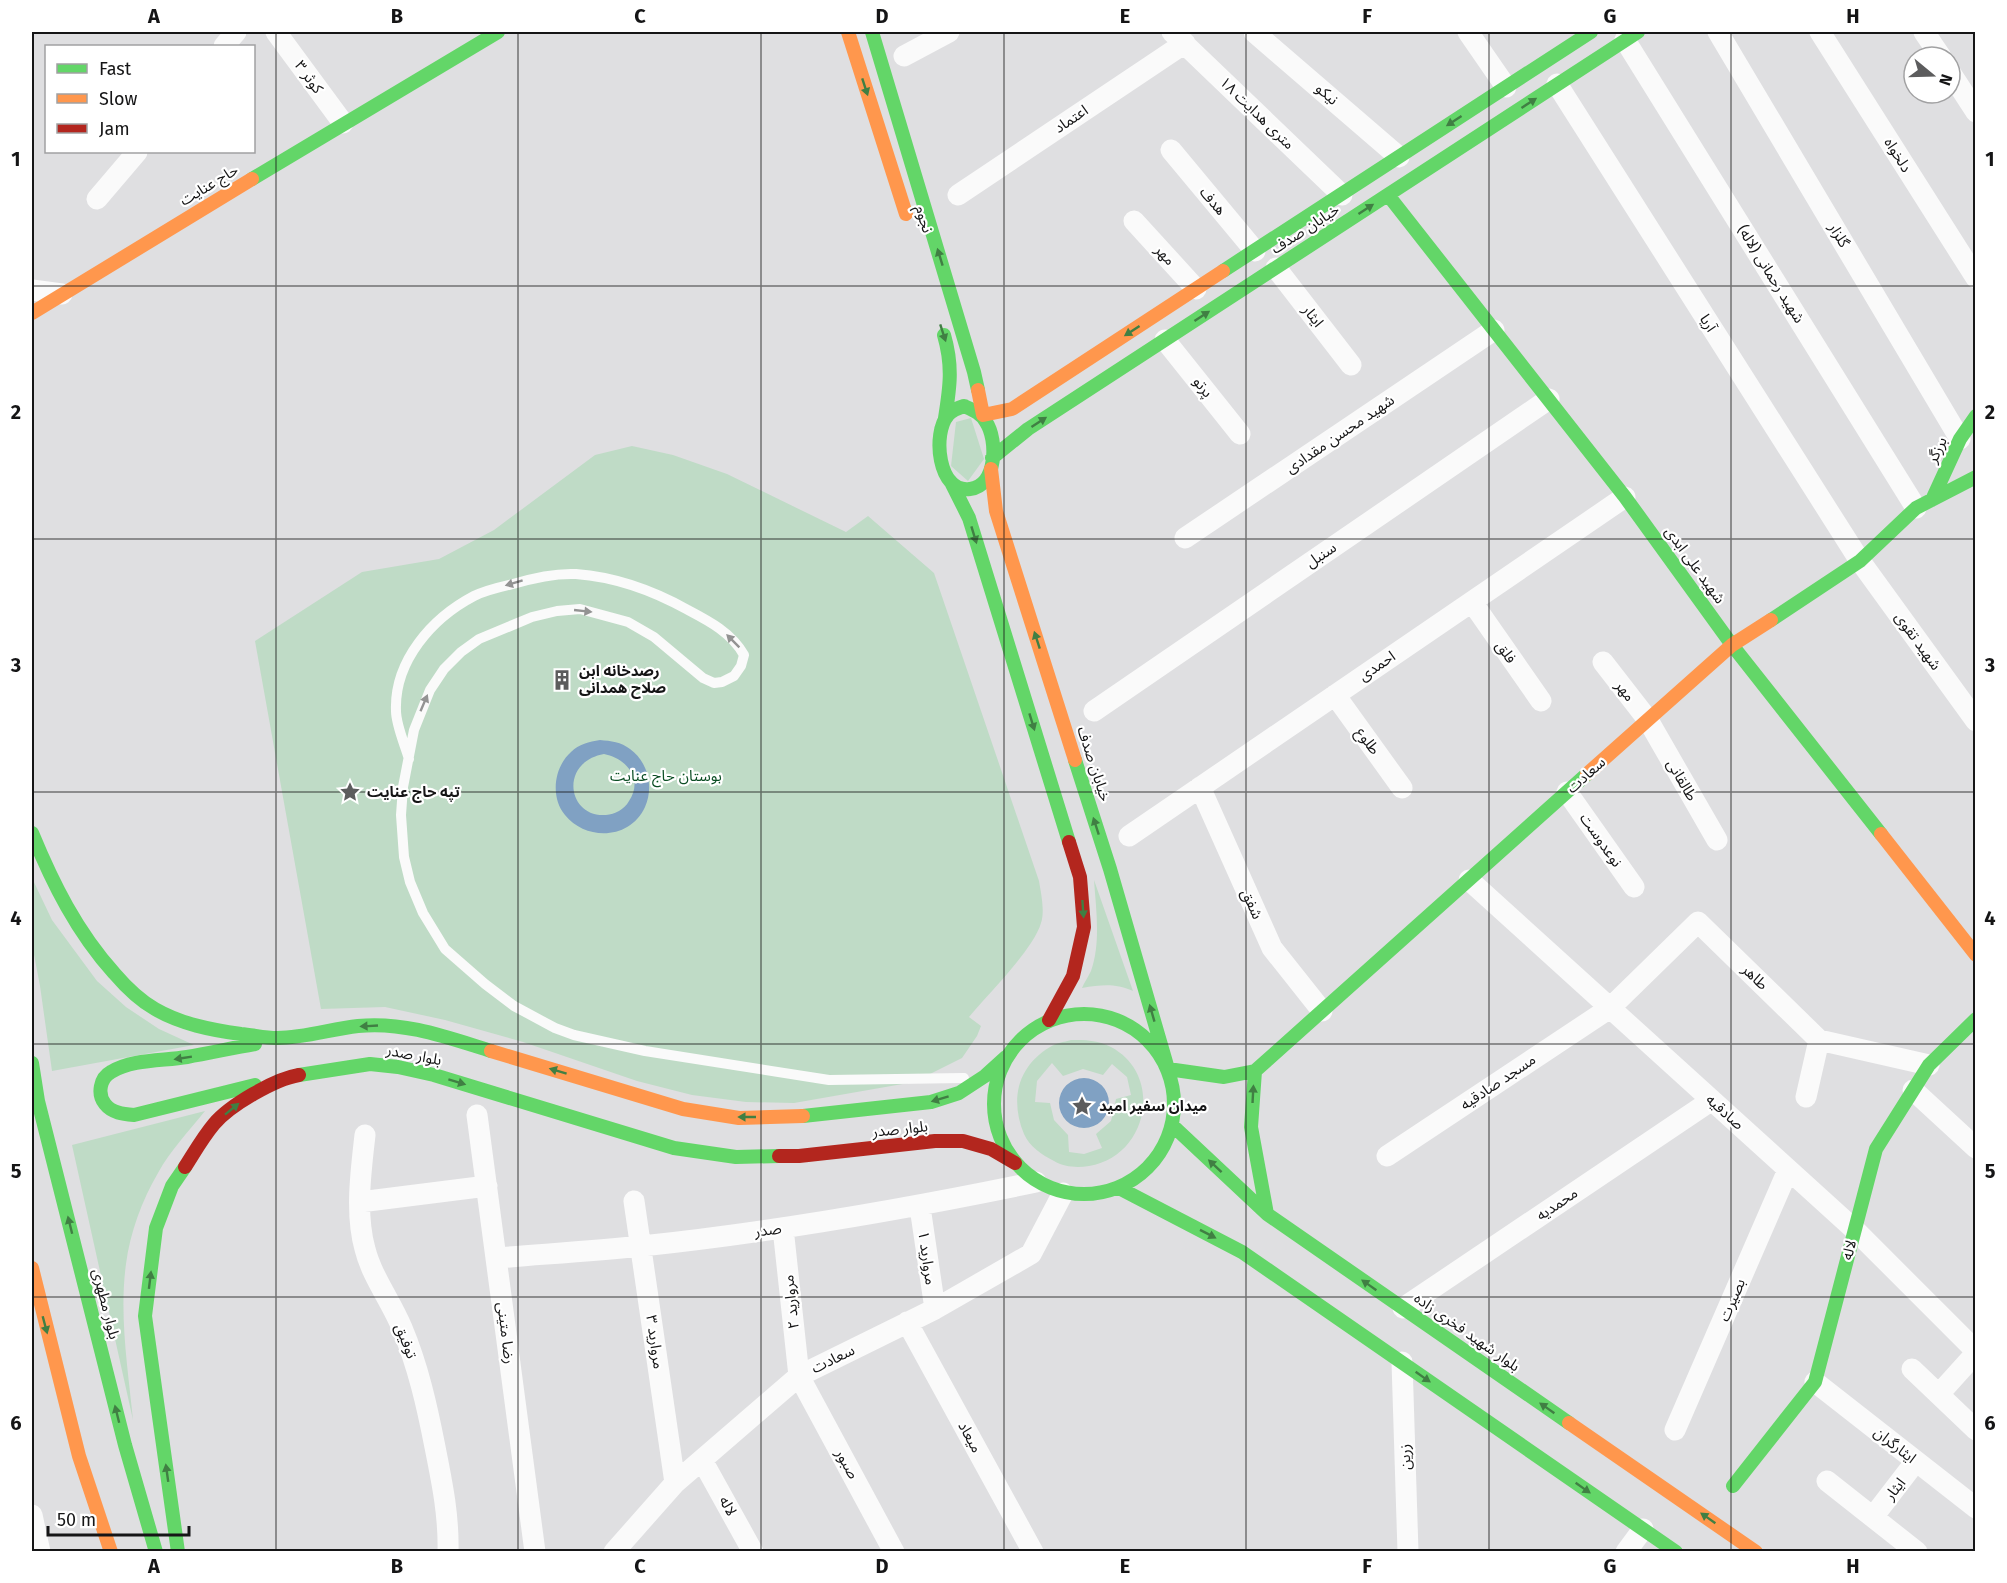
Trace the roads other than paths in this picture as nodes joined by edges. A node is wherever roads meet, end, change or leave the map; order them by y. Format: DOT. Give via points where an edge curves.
graph roads {
  1 [pos="236,32"];
  2 [pos="276,32"];
  3 [pos="498,32"];
  4 [pos="848,32"];
  5 [pos="872,32"];
  6 [pos="949,32"];
  7 [pos="1254,32"];
  8 [pos="1468,32"];
  9 [pos="1591,32"];
  10 [pos="1718,32"];
  11 [pos="1820,32"];
  12 [pos="1924,32"];
  13 [pos="1631,36"];
  14 [pos="1179,37"];
  15 [pos="466,40"];
  16 [pos="225,45"];
  17 [pos="1933,45"];
  18 [pos="904,56"];
  19 [pos="1557,84"];
  20 [pos="1506,87"];
  21 [pos="1962,90"];
  22 [pos="1976,112"];
  23 [pos="343,123"];
  24 [pos="1171,150"];
  25 [pos="136,153"];
  26 [pos="1399,158"];
  27 [pos="958,195"];
  28 [pos="1342,195"];
  29 [pos="1388,195"];
  30 [pos="97,199"];
  31 [pos="1134,220"];
  32 [pos="909,224"];
  33 [pos="1255,251"];
  34 [pos="1276,268"];
  35 [pos="1976,278"];
  36 [pos="1196,289"];
  37 [pos="32,290"];
  38 [pos="62,294"];
  39 [pos="32,313"];
  40 [pos="941,326"];
  41 [pos="1494,330"];
  42 [pos="1165,340"];
  43 [pos="1351,365"];
  44 [pos="1549,399"];
  45 [pos="983,415"];
  46 [pos="1976,416"];
  47 [pos="945,418"];
  48 [pos="1240,434"];
  49 [pos="1960,439"];
  50 [pos="992,463"];
  51 [pos="1976,477"];
  52 [pos="951,482"];
  53 [pos="1625,497"];
  54 [pos="1924,504"];
  55 [pos="1185,538"];
  56 [pos="1860,561"];
  57 [pos="1472,602"];
  58 [pos="1732,645"];
  59 [pos="1603,662"];
  60 [pos="1335,695"];
  61 [pos="1541,702"];
  62 [pos="1094,711"];
  63 [pos="1648,720"];
  64 [pos="1976,721"];
  65 [pos="409,759"];
  66 [pos="1200,787"];
  67 [pos="1402,788"];
  68 [pos="1567,792"];
  69 [pos="32,833"];
  70 [pos="1129,836"];
  71 [pos="1717,840"];
  72 [pos="1468,880"];
  73 [pos="1634,887"];
  74 [pos="1976,955"];
  75 [pos="1610,1008"];
  76 [pos="1323,1011"];
  77 [pos="1976,1019"];
  78 [pos="1049,1020"];
  79 [pos="281,1038"];
  80 [pos="1820,1040"];
  81 [pos="1006,1057"];
  82 [pos="32,1063"];
  83 [pos="1929,1065"];
  84 [pos="1168,1069"];
  85 [pos="1254,1071"];
  86 [pos="985,1076"];
  87 [pos="287,1077"];
  88 [pos="1913,1090"];
  89 [pos="1806,1097"];
  90 [pos="1712,1100"];
  91 [pos="477,1115"];
  92 [pos="1172,1125"];
  93 [pos="365,1134"];
  94 [pos="1976,1148"];
  95 [pos="1387,1156"];
  96 [pos="1015,1163"];
  97 [pos="1788,1170"];
  98 [pos="1036,1182"];
  99 [pos="487,1186"];
  100 [pos="1119,1188"];
  101 [pos="1063,1193"];
  102 [pos="360,1202"];
  103 [pos="634,1202"];
  104 [pos="920,1206"];
  105 [pos="1267,1214"];
  106 [pos="783,1228"];
  107 [pos="1855,1230"];
  108 [pos="641,1246"];
  109 [pos="497,1258"];
  110 [pos="32,1269"];
  111 [pos="34,1295"];
  112 [pos="1403,1308"];
  113 [pos="935,1309"];
  114 [pos="907,1322"];
  115 [pos="1976,1352"];
  116 [pos="1402,1362"];
  117 [pos="1912,1369"];
  118 [pos="799,1376"];
  119 [pos="1815,1382"];
  120 [pos="1939,1394"];
  121 [pos="1675,1430"];
  122 [pos="1976,1430"];
  123 [pos="702,1460"];
  124 [pos="1916,1461"];
  125 [pos="1827,1481"];
  126 [pos="675,1483"];
  127 [pos="1733,1486"];
  128 [pos="1976,1508"];
  129 [pos="32,1515"];
  130 [pos="1873,1517"];
  131 [pos="1643,1529"];
  132 [pos="618,1550"];
  133 [pos="40,1551"];
  134 [pos="111,1551"];
  135 [pos="156,1551"];
  136 [pos="178,1551"];
  137 [pos="448,1551"];
  138 [pos="534,1551"];
  139 [pos="753,1551"];
  140 [pos="894,1551"];
  141 [pos="1033,1551"];
  142 [pos="1408,1551"];
  143 [pos="1626,1551"];
  144 [pos="1676,1551"];
  145 [pos="1756,1551"];
  146 [pos="1917,1551"];
  1 -- 16 [label="street"];
  2 -- 23 [label="street, کوثر ۳"];
  3 -- 15 [label="main road, حاج عنایت"];
  4 -- 32 [label="main road, نجوم, one-way"];
  45 -- 5 [label="main road, نجوم, one-way" via="974,372"];
  6 -- 18 [label="street"];
  7 -- 26 [label="street, نیکو"];
  8 -- 20 [label="street"];
  9 -- 20 [label="main road, خیابان صدف"];
  10 -- 49 [label="street, گلزار"];
  11 -- 35 [label="street, دلخواه"];
  12 -- 17 [label="street"];
  13 -- 19 [label="main road, خیابان صدف"];
  13 -- 54 [label="street, شهید رحمانی (لاله)"];
  14 -- 27 [label="street, اعتماد"];
  14 -- 28 [label="street, ۱۸ متری هدایت"];
  15 -- 23 [label="main road, حاج عنایت"];
  29 -- 19 [label="main road, خیابان صدف, one-way"];
  19 -- 56 [label="street, آریا"];
  20 -- 26 [label="main road, خیابان صدف, one-way"];
  21 -- 22 [label="street"];
  23 -- 38 [label="main road, حاج عنایت"];
  24 -- 33 [label="street, هدف"];
  25 -- 30 [label="street"];
  26 -- 28 [label="main road, خیابان صدف"];
  28 -- 33 [label="main road, خیابان صدف"];
  34 -- 29 [label="main road, خیابان صدف, one-way"];
  29 -- 41 [label="main road, شهید علی ابدی"];
  31 -- 36 [label="street, مهر"];
  33 -- 36 [label="main road, خیابان صدف"];
  42 -- 34 [label="main road, خیابان صدف, one-way"];
  34 -- 43 [label="street, ایثار"];
  36 -- 45 [label="main road, خیابان صدف, one-way" via="1012,409"];
  37 -- 38 [label="street"];
  38 -- 39 [label="main road, حاج عنایت"];
  40 -- 47 [label="main road, one-way" via="953,375"];
  41 -- 44 [label="main road, شهید علی ابدی"];
  41 -- 55 [label="street, شهید محسن مقدادی"];
  42 -- 48 [label="street, پرتو"];
  50 -- 42 [label="main road, خیابان صدف, one-way" via="1028,429"];
  44 -- 53 [label="main road, شهید علی ابدی"];
  44 -- 62 [label="street, سنبل"];
  45 -- 47 [label="main road" via="964,406"];
  45 -- 50 [label="main road" via="992,436"];
  46 -- 49 [label="main road, برزگر"];
  47 -- 52 [label="main road" via="939,440 940,459"];
  49 -- 54 [label="main road, برزگر"];
  50 -- 52 [label="main road" via="984,481 973,489 962,489"];
  84 -- 50 [label="main road, خیابان صدف, one-way" via="1110,869 996,511"];
  51 -- 54 [label="main road"];
  52 -- 78 [label="main road, one-way" via="969,518 1080,877 1084,927 1073,976"];
  53 -- 57 [label="street, احمدی"];
  53 -- 58 [label="main road, شهید علی ابدی"];
  54 -- 56 [label="main road, سعادت"];
  56 -- 58 [label="main road, سعادت"];
  56 -- 64 [label="street, شهید تقوی"];
  57 -- 60 [label="street, احمدی"];
  57 -- 61 [label="street, فلق"];
  58 -- 63 [label="main road, سعادت"];
  58 -- 74 [label="main road, شهید علی ابدی"];
  59 -- 63 [label="street, مهر"];
  60 -- 66 [label="street, احمدی"];
  60 -- 67 [label="street, طلوع"];
  63 -- 68 [label="main road, سعادت"];
  63 -- 71 [label="street, طالقانی"];
  65 -- 65 [label="lane, one-way" via="414,730 430,690 444,669 479,639 532,616 580,609 627,622 654,637 714,683 734,676 744,655 738,644 714,624 669,600 627,584 559,574 506,586 475,596 455,609 430,629 411,654 400,676 396,712"];
  65 -- 86 [label="lane" via="401,815 404,857 423,913 445,949 534,1018 574,1035 624,1046 829,1080 953,1080"];
  66 -- 70 [label="street, احمدی"];
  66 -- 76 [label="street, شفق" via="1272,948"];
  68 -- 72 [label="main road, سعادت"];
  68 -- 73 [label="street, نوعدوست"];
  69 -- 79 [label="main road, بلوار صدر" via="47,873 73,921 97,956 127,987 153,1008 188,1024"];
  72 -- 75 [label="street, صادقیه"];
  72 -- 76 [label="main road, سعادت"];
  75 -- 80 [label="street, طاهر" via="1698,922"];
  75 -- 90 [label="street, صادقیه"];
  75 -- 95 [label="street, مسجد صادقیه"];
  76 -- 85 [label="main road, سعادت"];
  77 -- 83 [label="main road, لاله"];
  78 -- 81 [label="main road" via="1025,1035"];
  78 -- 84 [label="main road" via="1077,1013 1105,1015 1131,1026 1153,1045"];
  86 -- 79 [label="main road, بلوار صدر, one-way" via="959,1093 931,1102 797,1117 739,1118 683,1109 405,1027 357,1026"];
  79 -- 87 [label="main road, one-way" via="119,1067 108,1073 100,1087 101,1098 117,1114 134,1115"];
  80 -- 83 [label="street"];
  80 -- 89 [label="street"];
  81 -- 86 [label="main road, بلوار صدر"];
  81 -- 96 [label="main road" via="995,1083 993,1111 1000,1139"];
  135 -- 82 [label="main road, بلوار مطهری, one-way" via="125,1445 38,1101"];
  83 -- 88 [label="main road, لاله"];
  84 -- 85 [label="main road" via="1224,1077"];
  84 -- 92 [label="main road" via="1175,1097"];
  105 -- 85 [label="main road, one-way" via="1251,1127"];
  87 -- 96 [label="main road, بلوار صدر, one-way" via="370,1064 398,1066 674,1148 736,1157 799,1156 963,1141 991,1149"];
  136 -- 87 [label="main road, بلوار صدر, one-way" via="145,1316 156,1228 172,1186 214,1124 237,1104"];
  88 -- 94 [label="street"];
  88 -- 107 [label="main road, لاله" via="1876,1149"];
  90 -- 97 [label="street, صادقیه"];
  90 -- 112 [label="street, محمدیه"];
  91 -- 99 [label="street, رضا متینی"];
  92 -- 100 [label="main road" via="1161,1152 1143,1173"];
  105 -- 92 [label="main road, بلوار شهید فخری زاده, one-way"];
  93 -- 102 [label="street, توفیق"];
  96 -- 98 [label="main road"];
  97 -- 107 [label="street, صادقیه"];
  97 -- 121 [label="street, بصیرت"];
  98 -- 101 [label="main road"];
  98 -- 104 [label="street, صدر"];
  99 -- 102 [label="street"];
  99 -- 109 [label="street, رضا متینی"];
  100 -- 101 [label="main road" via="1091,1195"];
  100 -- 116 [label="main road, one-way" via="1242,1252"];
  101 -- 113 [label="street, سعادت" via="1031,1254"];
  102 -- 137 [label="street, توفیق" via="364,1248 401,1326 425,1399 447,1511"];
  103 -- 108 [label="street, مروارید ۳"];
  104 -- 106 [label="street, صدر"];
  104 -- 113 [label="street, مروارید ۱"];
  112 -- 105 [label="main road, بلوار شهید فخری زاده, one-way"];
  106 -- 108 [label="street, صدر"];
  106 -- 118 [label="street, مروارید ۲"];
  107 -- 115 [label="street, صادقیه"];
  107 -- 119 [label="main road, لاله"];
  108 -- 109 [label="street, صدر"];
  108 -- 126 [label="street, مروارید ۳"];
  109 -- 138 [label="street, رضا متینی"];
  110 -- 111 [label="main road"];
  111 -- 134 [label="main road, one-way" via="79,1456"];
  145 -- 112 [label="main road, بلوار شهید فخری زاده, one-way"];
  113 -- 114 [label="street, سعادت"];
  114 -- 118 [label="street, سعادت"];
  114 -- 141 [label="street, میعاد"];
  115 -- 120 [label="street"];
  116 -- 131 [label="main road, one-way"];
  116 -- 142 [label="street, زرین"];
  117 -- 120 [label="street"];
  118 -- 123 [label="street, سعادت"];
  118 -- 140 [label="street, صبور"];
  119 -- 124 [label="street, ایثارگران"];
  119 -- 127 [label="main road, لاله"];
  120 -- 122 [label="street"];
  123 -- 126 [label="street, سعادت"];
  123 -- 139 [label="street, لاله"];
  124 -- 128 [label="street, ایثارگران"];
  124 -- 130 [label="street, ایثار"];
  125 -- 130 [label="street"];
  126 -- 132 [label="street, سعادت"];
  129 -- 133 [label="street"];
  130 -- 146 [label="street"];
  131 -- 143 [label="street"];
  131 -- 144 [label="main road"];
}
